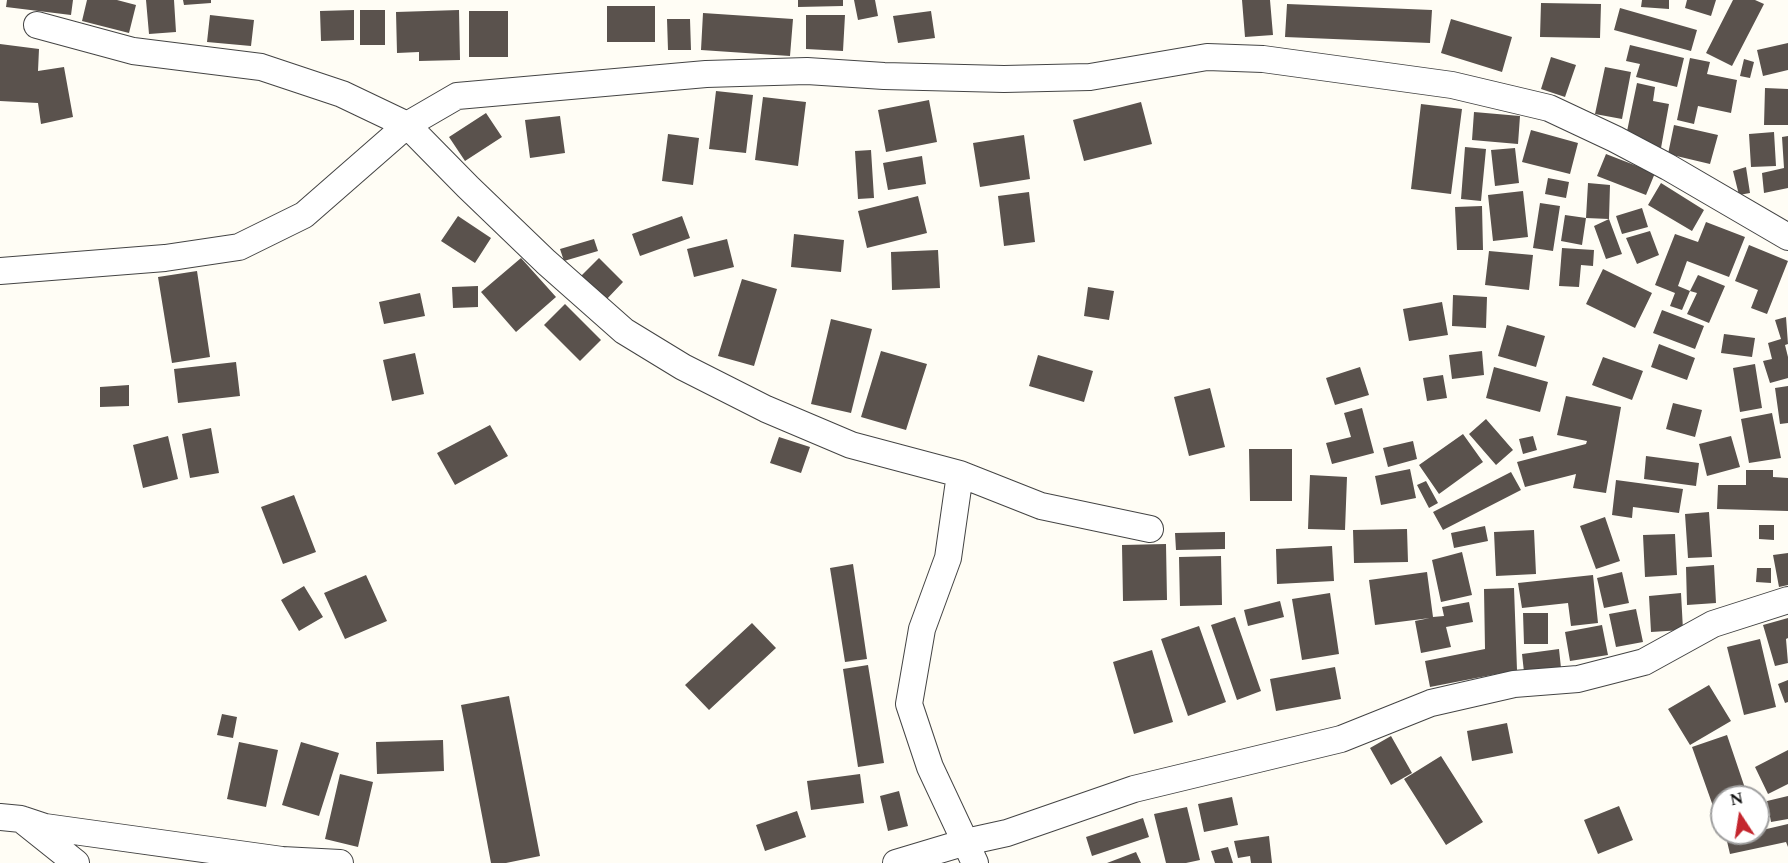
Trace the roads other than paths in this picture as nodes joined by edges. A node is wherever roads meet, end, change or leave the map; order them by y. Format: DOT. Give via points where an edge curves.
graph roads {
  1 [pos="38,25"];
  2 [pos="407,125"];
  3 [pos="1788,237"];
  4 [pos="0,270"];
  5 [pos="960,474"];
  6 [pos="1150,529"];
  7 [pos="1788,600"];
  8 [pos="10,818"];
  9 [pos="971,852"];
  10 [pos="76,863"];
  11 [pos="340,863"];
  12 [pos="896,863"];
  1 -- 2 [label="street" via="133,51 261,67 342,94"];
  2 -- 3 [label="street" via="457,96 706,74 807,71 1004,79 1090,77 1207,57 1263,59 1452,85 1549,108 1668,167"];
  2 -- 4 [label="street" via="304,215 239,247 165,258"];
  2 -- 5 [label="street" via="546,262 624,331 766,410 851,445"];
  5 -- 6 [label="street" via="1041,506"];
  5 -- 9 [label="street" via="948,558 922,629 909,704 930,767"];
  7 -- 9 [label="street" via="1713,624 1644,662 1578,680 1514,684 1431,703 1341,739 1134,789 1006,833"];
  8 -- 10 [label="street"];
  8 -- 11 [label="street" via="45,827 282,860"];
  9 -- 12 [label="street"];
}
